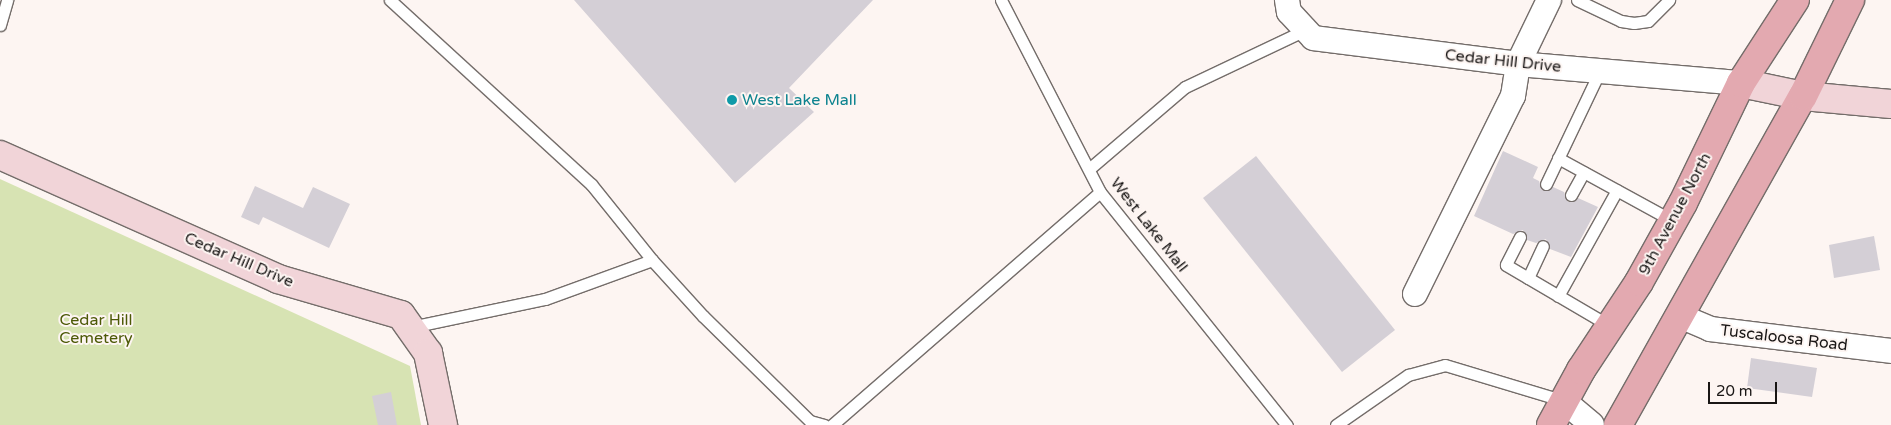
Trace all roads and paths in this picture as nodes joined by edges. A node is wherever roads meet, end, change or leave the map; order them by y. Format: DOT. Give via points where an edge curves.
graph roads {
  1 [pos="7,0"];
  2 [pos="390,0"];
  3 [pos="1001,0"];
  4 [pos="1287,0"];
  5 [pos="1549,0"];
  6 [pos="1577,0"];
  7 [pos="1669,0"];
  8 [pos="1794,0"];
  9 [pos="1850,0"];
  10 [pos="0,25"];
  11 [pos="1305,30"];
  12 [pos="1518,64"];
  13 [pos="1600,71"];
  14 [pos="1742,83"];
  15 [pos="1803,96"];
  16 [pos="1891,104"];
  17 [pos="0,155"];
  18 [pos="1558,158"];
  19 [pos="1089,168"];
  20 [pos="1584,172"];
  21 [pos="1546,184"];
  22 [pos="1617,190"];
  23 [pos="1100,192"];
  24 [pos="1571,195"];
  25 [pos="1673,221"];
  26 [pos="1520,237"];
  27 [pos="1543,246"];
  28 [pos="652,260"];
  29 [pos="1528,278"];
  30 [pos="1415,294"];
  31 [pos="1558,296"];
  32 [pos="1680,316"];
  33 [pos="1610,326"];
  34 [pos="410,327"];
  35 [pos="1891,351"];
  36 [pos="1565,402"];
  37 [pos="443,425"];
  38 [pos="824,425"];
  39 [pos="832,425"];
  40 [pos="1287,425"];
  41 [pos="1336,425"];
  42 [pos="1551,425"];
  43 [pos="1592,425"];
  44 [pos="1618,425"];
  1 -- 10 [label="lane"];
  2 -- 28 [label="lane" via="591,184"];
  3 -- 19 [label="lane, West Lake Mall"];
  4 -- 11 [label="street, Cedar Hill Drive" via="1289,12"];
  5 -- 12 [label="street"];
  6 -- 7 [label="lane" via="1634,24 1648,21"];
  8 -- 14 [label="main road, 9th Avenue North"];
  9 -- 15 [label="main road"];
  11 -- 12 [label="street, Cedar Hill Drive" via="1312,38"];
  11 -- 19 [label="lane" via="1186,87"];
  12 -- 13 [label="street, Cedar Hill Drive"];
  12 -- 30 [label="street" via="1513,96"];
  13 -- 14 [label="street, Cedar Hill Drive"];
  13 -- 18 [label="lane"];
  14 -- 15 [label="street"];
  14 -- 25 [label="main road, 9th Avenue North"];
  15 -- 16 [label="street"];
  15 -- 32 [label="main road"];
  17 -- 34 [label="street, Cedar Hill Drive" via="278,279 401,315"];
  18 -- 20 [label="lane"];
  18 -- 21 [label="lane"];
  19 -- 23 [label="lane, West Lake Mall"];
  20 -- 22 [label="lane"];
  20 -- 24 [label="lane"];
  22 -- 25 [label="lane"];
  22 -- 31 [label="lane"];
  23 -- 39 [label="lane"];
  23 -- 40 [label="lane, West Lake Mall"];
  25 -- 33 [label="main road, 9th Avenue North"];
  26 -- 29 [label="lane" via="1506,265"];
  27 -- 29 [label="lane"];
  28 -- 34 [label="lane" via="545,299"];
  28 -- 38 [label="lane" via="703,316 810,421"];
  29 -- 31 [label="lane"];
  31 -- 33 [label="lane"];
  32 -- 35 [label="street, Tuscaloosa Road" via="1710,329"];
  32 -- 44 [label="main road"];
  33 -- 36 [label="main road, 9th Avenue North"];
  34 -- 37 [label="street, Cedar Hill Drive" via="428,353"];
  36 -- 41 [label="lane" via="1445,365 1408,375"];
  36 -- 42 [label="main road, 9th Avenue North"];
  36 -- 43 [label="street"];
}
